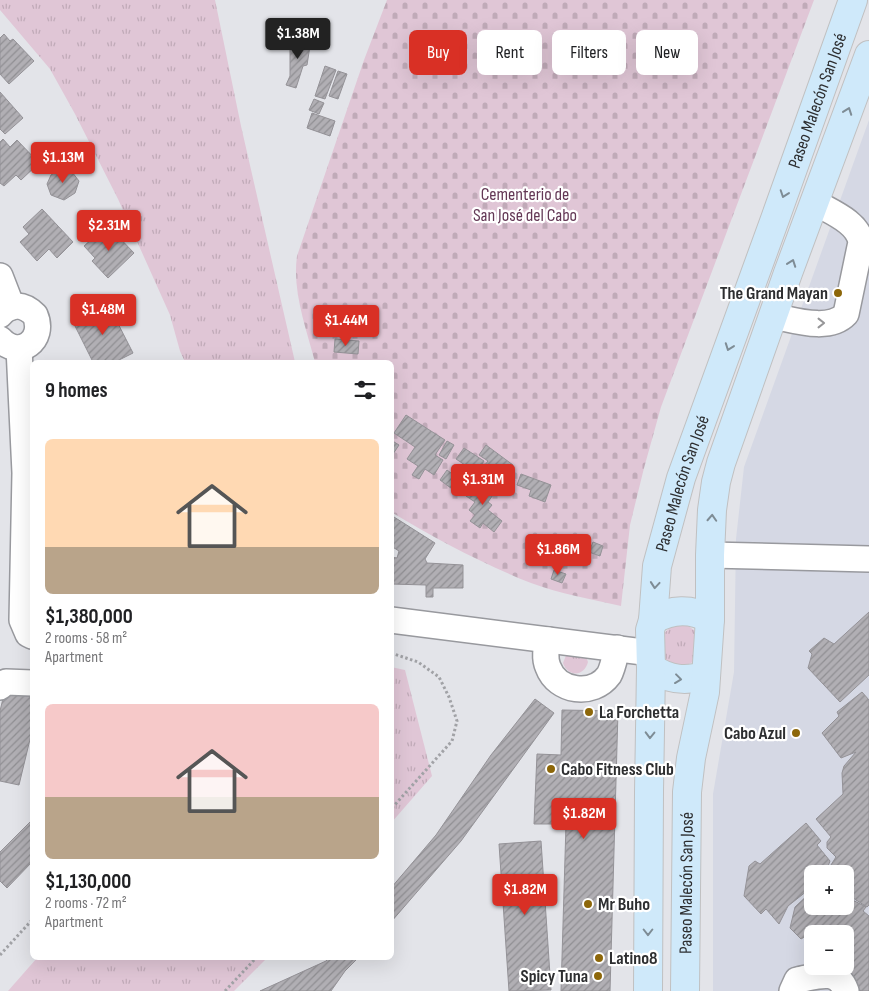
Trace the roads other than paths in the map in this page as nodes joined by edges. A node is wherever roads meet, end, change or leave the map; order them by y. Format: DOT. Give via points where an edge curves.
graph roads {
  1 [pos="853,0"];
  2 [pos="867,67"];
  3 [pos="814,202"];
  4 [pos="863,224"];
  5 [pos="0,276"];
  6 [pos="6,311"];
  7 [pos="773,316"];
  8 [pos="19,351"];
  9 [pos="29,468"];
  10 [pos="710,555"];
  11 [pos="869,559"];
  12 [pos="394,611"];
  13 [pos="710,619"];
  14 [pos="394,620"];
  15 [pos="30,635"];
  16 [pos="548,640"];
  17 [pos="651,646"];
  18 [pos="617,648"];
  19 [pos="706,675"];
  20 [pos="30,683"];
  21 [pos="0,687"];
  22 [pos="649,792"];
  23 [pos="687,792"];
  24 [pos="648,991"];
  25 [pos="685,991"];
  26 [pos="792,991"];
  27 [pos="846,991"];
  1 -- 17 [label="main road, Paseo Malecón San José, one-way" via="681,478 657,566"];
  3 -- 2 [label="main road, Paseo Malecón San José, one-way"];
  3 -- 4 [label="street" via="852,226"];
  7 -- 3 [label="main road, Paseo Malecón San José, one-way"];
  7 -- 4 [label="street, one-way" via="819,324 842,319 849,307"];
  5 -- 6 [label="street"];
  6 -- 8 [label="street" via="24,307 35,315 38,322 36,336"];
  10 -- 7 [label="main road, Paseo Malecón San José, one-way" via="718,473"];
  8 -- 9 [label="street"];
  9 -- 15 [label="street" via="22,620"];
  10 -- 11 [label="street"];
  10 -- 13 [label="main road, Paseo Malecón San José"];
  12 -- 17 [label="street"];
  13 -- 17 [label="main road" via="695,612 669,611"];
  13 -- 19 [label="main road, Paseo Malecón San José"];
  14 -- 16 [label="street"];
  16 -- 18 [label="street"];
  16 -- 18 [label="street" via="545,656 548,667 561,684 571,688 593,687 603,682 610,673"];
  17 -- 18 [label="street"];
  17 -- 19 [label="main road, one-way" via="660,674 689,680"];
  17 -- 22 [label="main road, Paseo Malecón San José, one-way"];
  19 -- 23 [label="main road, Paseo Malecón San José"];
  20 -- 21 [label="street" via="6,682"];
  22 -- 23 [label="main road"];
  22 -- 24 [label="main road, Paseo Malecón San José, one-way"];
  23 -- 25 [label="main road, Paseo Malecón San José"];
  26 -- 27 [label="street" via="797,980 829,974 844,985"];
}
